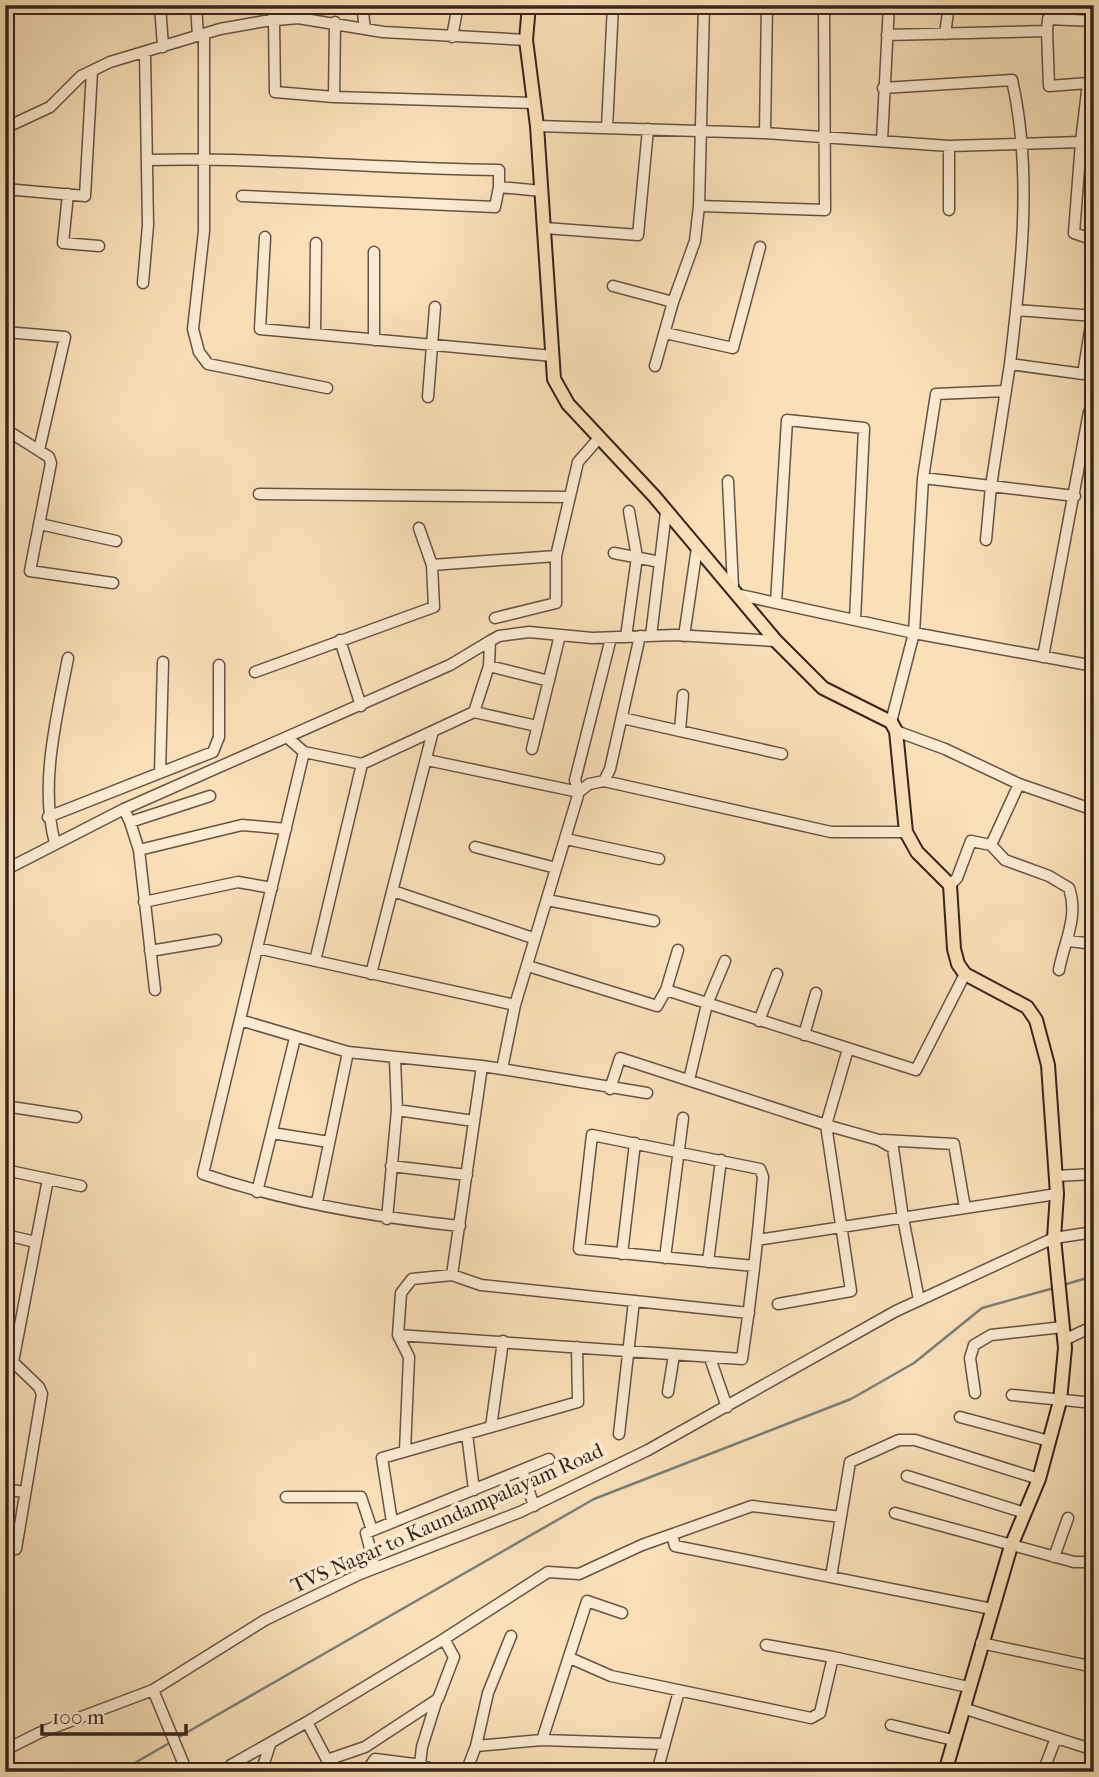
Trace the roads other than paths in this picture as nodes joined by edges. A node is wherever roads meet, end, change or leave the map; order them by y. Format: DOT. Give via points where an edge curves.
graph roads {
  1 [pos="160,5"];
  2 [pos="196,5"];
  3 [pos="274,5"];
  4 [pos="362,5"];
  5 [pos="458,5"];
  6 [pos="529,5"];
  7 [pos="613,5"];
  8 [pos="704,5"];
  9 [pos="766,5"];
  10 [pos="824,5"];
  11 [pos="889,5"];
  12 [pos="949,5"];
  13 [pos="273,21"];
  14 [pos="1094,21"];
  15 [pos="335,22"];
  16 [pos="365,29"];
  17 [pos="1047,31"];
  18 [pos="945,34"];
  19 [pos="887,35"];
  20 [pos="201,36"];
  21 [pos="452,37"];
  22 [pos="526,40"];
  23 [pos="163,47"];
  24 [pos="145,52"];
  25 [pos="92,71"];
  26 [pos="1091,83"];
  27 [pos="883,88"];
  28 [pos="334,97"];
  29 [pos="535,103"];
  30 [pos="537,126"];
  31 [pos="5,128"];
  32 [pos="607,128"];
  33 [pos="648,129"];
  34 [pos="703,131"];
  35 [pos="765,133"];
  36 [pos="823,137"];
  37 [pos="882,140"];
  38 [pos="1094,141"];
  39 [pos="1082,142"];
  40 [pos="949,146"];
  41 [pos="1022,146"];
  42 [pos="203,158"];
  43 [pos="147,160"];
  44 [pos="499,187"];
  45 [pos="5,189"];
  46 [pos="542,191"];
  47 [pos="68,194"];
  48 [pos="242,196"];
  49 [pos="699,205"];
  50 [pos="949,210"];
  51 [pos="545,228"];
  52 [pos="265,237"];
  53 [pos="1094,240"];
  54 [pos="316,243"];
  55 [pos="99,246"];
  56 [pos="760,247"];
  57 [pos="374,252"];
  58 [pos="143,283"];
  59 [pos="613,286"];
  60 [pos="673,302"];
  61 [pos="435,307"];
  62 [pos="1017,310"];
  63 [pos="1093,313"];
  64 [pos="5,332"];
  65 [pos="664,333"];
  66 [pos="315,334"];
  67 [pos="374,340"];
  68 [pos="430,345"];
  69 [pos="553,356"];
  70 [pos="1010,364"];
  71 [pos="655,366"];
  72 [pos="1088,375"];
  73 [pos="327,388"];
  74 [pos="1006,391"];
  75 [pos="428,397"];
  76 [pos="1088,412"];
  77 [pos="5,429"];
  78 [pos="599,438"];
  79 [pos="39,450"];
  80 [pos="923,478"];
  81 [pos="728,481"];
  82 [pos="991,486"];
  83 [pos="259,494"];
  84 [pos="1075,496"];
  85 [pos="570,497"];
  86 [pos="629,511"];
  87 [pos="666,512"];
  88 [pos="40,524"];
  89 [pos="419,528"];
  90 [pos="986,540"];
  91 [pos="116,541"];
  92 [pos="698,548"];
  93 [pos="614,553"];
  94 [pos="556,556"];
  95 [pos="637,557"];
  96 [pos="660,562"];
  97 [pos="432,565"];
  98 [pos="113,583"];
  99 [pos="736,591"];
  100 [pos="776,603"];
  101 [pos="495,618"];
  102 [pos="855,620"];
  103 [pos="914,633"];
  104 [pos="560,635"];
  105 [pos="646,636"];
  106 [pos="684,636"];
  107 [pos="626,637"];
  108 [pos="611,638"];
  109 [pos="340,640"];
  110 [pos="490,641"];
  111 [pos="776,641"];
  112 [pos="1043,657"];
  113 [pos="68,658"];
  114 [pos="163,662"];
  115 [pos="219,665"];
  116 [pos="489,666"];
  117 [pos="1094,666"];
  118 [pos="255,672"];
  119 [pos="549,681"];
  120 [pos="683,695"];
  121 [pos="361,706"];
  122 [pos="474,712"];
  123 [pos="622,718"];
  124 [pos="537,726"];
  125 [pos="893,727"];
  126 [pos="433,730"];
  127 [pos="680,731"];
  128 [pos="289,739"];
  129 [pos="532,749"];
  130 [pos="304,752"];
  131 [pos="782,754"];
  132 [pos="427,760"];
  133 [pos="362,764"];
  134 [pos="160,774"];
  135 [pos="604,781"];
  136 [pos="1019,785"];
  137 [pos="1094,789"];
  138 [pos="579,792"];
  139 [pos="210,796"];
  140 [pos="124,809"];
  141 [pos="1091,809"];
  142 [pos="48,817"];
  143 [pos="130,822"];
  144 [pos="286,829"];
  145 [pos="906,832"];
  146 [pos="566,839"];
  147 [pos="55,843"];
  148 [pos="991,845"];
  149 [pos="475,847"];
  150 [pos="139,850"];
  151 [pos="659,859"];
  152 [pos="556,868"];
  153 [pos="5,870"];
  154 [pos="950,885"];
  155 [pos="272,888"];
  156 [pos="393,891"];
  157 [pos="547,900"];
  158 [pos="144,902"];
  159 [pos="654,921"];
  160 [pos="533,939"];
  161 [pos="216,940"];
  162 [pos="1069,941"];
  163 [pos="1094,944"];
  164 [pos="257,947"];
  165 [pos="678,950"];
  166 [pos="150,951"];
  167 [pos="315,961"];
  168 [pos="725,961"];
  169 [pos="528,966"];
  170 [pos="1059,970"];
  171 [pos="371,974"];
  172 [pos="777,974"];
  173 [pos="965,974"];
  174 [pos="155,990"];
  175 [pos="666,990"];
  176 [pos="816,993"];
  177 [pos="707,1004"];
  178 [pos="515,1005"];
  179 [pos="240,1020"];
  180 [pos="759,1021"];
  181 [pos="804,1035"];
  182 [pos="295,1038"];
  183 [pos="848,1049"];
  184 [pos="348,1052"];
  185 [pos="395,1059"];
  186 [pos="482,1066"];
  187 [pos="502,1069"];
  188 [pos="689,1080"];
  189 [pos="610,1089"];
  190 [pos="647,1093"];
  191 [pos="5,1106"];
  192 [pos="397,1110"];
  193 [pos="76,1117"];
  194 [pos="683,1118"];
  195 [pos="474,1121"];
  196 [pos="826,1125"];
  197 [pos="272,1133"];
  198 [pos="879,1140"];
  199 [pos="329,1142"];
  200 [pos="635,1143"];
  201 [pos="679,1152"];
  202 [pos="721,1160"];
  203 [pos="391,1166"];
  204 [pos="5,1170"];
  205 [pos="1094,1174"];
  206 [pos="467,1175"];
  207 [pos="1055,1176"];
  208 [pos="48,1179"];
  209 [pos="81,1186"];
  210 [pos="257,1192"];
  211 [pos="1056,1194"];
  212 [pos="317,1202"];
  213 [pos="965,1208"];
  214 [pos="902,1218"];
  215 [pos="387,1219"];
  216 [pos="460,1226"];
  217 [pos="839,1227"];
  218 [pos="1094,1232"];
  219 [pos="5,1235"];
  220 [pos="1054,1238"];
  221 [pos="757,1240"];
  222 [pos="36,1242"];
  223 [pos="622,1254"];
  224 [pos="665,1258"];
  225 [pos="708,1262"];
  226 [pos="754,1266"];
  227 [pos="452,1275"];
  228 [pos="919,1300"];
  229 [pos="634,1301"];
  230 [pos="778,1304"];
  231 [pos="749,1313"];
  232 [pos="1094,1326"];
  233 [pos="1063,1327"];
  234 [pos="398,1335"];
  235 [pos="503,1341"];
  236 [pos="577,1347"];
  237 [pos="629,1351"];
  238 [pos="674,1355"];
  239 [pos="710,1358"];
  240 [pos="13,1362"];
  241 [pos="5,1376"];
  242 [pos="668,1392"];
  243 [pos="975,1393"];
  244 [pos="1012,1395"];
  245 [pos="1060,1401"];
  246 [pos="1094,1403"];
  247 [pos="727,1406"];
  248 [pos="960,1417"];
  249 [pos="491,1427"];
  250 [pos="467,1434"];
  251 [pos="619,1434"];
  252 [pos="1049,1441"];
  253 [pos="405,1451"];
  254 [pos="550,1459"];
  255 [pos="522,1470"];
  256 [pos="907,1476"];
  257 [pos="1038,1479"];
  258 [pos="5,1489"];
  259 [pos="474,1490"];
  260 [pos="24,1492"];
  261 [pos="286,1497"];
  262 [pos="534,1506"];
  263 [pos="894,1513"];
  264 [pos="1025,1513"];
  265 [pos="841,1517"];
  266 [pos="1068,1518"];
  267 [pos="392,1522"];
  268 [pos="372,1531"];
  269 [pos="672,1535"];
  270 [pos="1011,1546"];
  271 [pos="16,1549"];
  272 [pos="1054,1557"];
  273 [pos="1094,1562"];
  274 [pos="374,1568"];
  275 [pos="831,1577"];
  276 [pos="992,1609"];
  277 [pos="622,1613"];
  278 [pos="511,1636"];
  279 [pos="444,1639"];
  280 [pos="981,1643"];
  281 [pos="766,1645"];
  282 [pos="833,1657"];
  283 [pos="570,1658"];
  284 [pos="1094,1667"];
  285 [pos="968,1687"];
  286 [pos="153,1690"];
  287 [pos="678,1691"];
  288 [pos="438,1699"];
  289 [pos="962,1707"];
  290 [pos="307,1722"];
  291 [pos="891,1726"];
  292 [pos="1056,1738"];
  293 [pos="542,1740"];
  294 [pos="954,1740"];
  295 [pos="664,1744"];
  296 [pos="270,1745"];
  297 [pos="476,1746"];
  298 [pos="5,1750"];
  299 [pos="1094,1750"];
  300 [pos="327,1760"];
  301 [pos="420,1768"];
  302 [pos="187,1772"];
  303 [pos="226,1772"];
  304 [pos="261,1772"];
  305 [pos="335,1772"];
  306 [pos="366,1772"];
  307 [pos="438,1772"];
  308 [pos="466,1772"];
  309 [pos="657,1772"];
  310 [pos="944,1772"];
  311 [pos="1044,1772"];
  1 -- 23 [label="street"];
  2 -- 20 [label="street"];
  3 -- 13 [label="street"];
  4 -- 16 [label="street"];
  5 -- 21 [label="street"];
  6 -- 22 [label="main road"];
  7 -- 32 [label="street"];
  8 -- 34 [label="street"];
  9 -- 35 [label="street"];
  10 -- 36 [label="street"];
  11 -- 19 [label="street"];
  12 -- 18 [label="street"];
  13 -- 15 [label="street"];
  13 -- 20 [label="street"];
  13 -- 28 [label="street" via="275,92"];
  14 -- 17 [label="street" via="1048,19"];
  15 -- 16 [label="street"];
  15 -- 28 [label="street"];
  16 -- 21 [label="street"];
  17 -- 18 [label="street"];
  17 -- 26 [label="street" via="1049,86"];
  18 -- 19 [label="street"];
  19 -- 27 [label="street"];
  20 -- 23 [label="street"];
  20 -- 42 [label="street"];
  21 -- 22 [label="street"];
  22 -- 29 [label="main road"];
  23 -- 24 [label="street"];
  24 -- 25 [label="street"];
  24 -- 43 [label="street"];
  25 -- 31 [label="street" via="50,107"];
  25 -- 47 [label="street" via="85,196"];
  26 -- 39 [label="street"];
  27 -- 37 [label="street"];
  27 -- 41 [label="street" via="1012,80"];
  28 -- 29 [label="street"];
  29 -- 30 [label="main road"];
  30 -- 32 [label="street"];
  30 -- 46 [label="main road"];
  32 -- 33 [label="street"];
  33 -- 34 [label="street"];
  33 -- 51 [label="street" via="638,235"];
  34 -- 35 [label="street"];
  34 -- 49 [label="street"];
  35 -- 36 [label="street"];
  36 -- 37 [label="street"];
  36 -- 49 [label="street" via="825,210"];
  37 -- 40 [label="street"];
  38 -- 39 [label="street"];
  39 -- 41 [label="street"];
  39 -- 53 [label="street" via="1074,233"];
  40 -- 41 [label="street"];
  40 -- 50 [label="street"];
  41 -- 62 [label="street"];
  42 -- 43 [label="street"];
  42 -- 44 [label="street" via="499,170"];
  42 -- 73 [label="street" via="204,231 193,329 199,352 208,364"];
  43 -- 58 [label="street"];
  44 -- 46 [label="street"];
  44 -- 48 [label="street" via="495,206"];
  45 -- 47 [label="street"];
  46 -- 51 [label="main road"];
  47 -- 55 [label="street" via="62,243"];
  49 -- 60 [label="street" via="695,241"];
  51 -- 69 [label="main road"];
  52 -- 66 [label="street" via="260,329"];
  54 -- 66 [label="street"];
  56 -- 65 [label="street" via="733,348"];
  57 -- 67 [label="street"];
  59 -- 60 [label="street"];
  60 -- 65 [label="street"];
  61 -- 68 [label="street"];
  62 -- 63 [label="street"];
  62 -- 70 [label="street"];
  63 -- 72 [label="street"];
  64 -- 79 [label="street" via="65,337"];
  65 -- 71 [label="street"];
  66 -- 67 [label="street"];
  67 -- 68 [label="street"];
  68 -- 69 [label="street"];
  68 -- 75 [label="street"];
  69 -- 78 [label="main road" via="554,379 568,404"];
  70 -- 72 [label="street"];
  70 -- 74 [label="street"];
  74 -- 80 [label="street" via="936,394"];
  74 -- 82 [label="street"];
  76 -- 84 [label="street"];
  77 -- 79 [label="street"];
  78 -- 85 [label="street" via="578,462"];
  78 -- 87 [label="main road"];
  79 -- 88 [label="street" via="51,463"];
  80 -- 82 [label="street"];
  80 -- 103 [label="street"];
  81 -- 99 [label="street"];
  82 -- 84 [label="street"];
  82 -- 90 [label="street"];
  83 -- 85 [label="street"];
  84 -- 112 [label="street"];
  85 -- 94 [label="street"];
  86 -- 95 [label="street"];
  87 -- 92 [label="main road"];
  87 -- 96 [label="street"];
  88 -- 91 [label="street"];
  88 -- 98 [label="street" via="30,571"];
  89 -- 97 [label="street"];
  92 -- 99 [label="main road"];
  92 -- 106 [label="street"];
  93 -- 95 [label="street"];
  94 -- 97 [label="street"];
  94 -- 101 [label="street" via="556,603"];
  95 -- 96 [label="street"];
  95 -- 107 [label="street"];
  96 -- 105 [label="street"];
  97 -- 109 [label="street" via="434,607"];
  99 -- 100 [label="street"];
  99 -- 111 [label="main road"];
  100 -- 102 [label="street"];
  100 -- 102 [label="street" via="787,420 864,428"];
  102 -- 103 [label="street"];
  103 -- 112 [label="street"];
  103 -- 125 [label="street"];
  104 -- 108 [label="street"];
  104 -- 110 [label="street" via="514,633"];
  104 -- 119 [label="street"];
  105 -- 106 [label="street"];
  105 -- 107 [label="street"];
  105 -- 123 [label="street"];
  106 -- 111 [label="street"];
  107 -- 108 [label="street"];
  108 -- 138 [label="street" via="575,780"];
  109 -- 118 [label="street"];
  109 -- 121 [label="street"];
  110 -- 116 [label="street"];
  110 -- 121 [label="street" via="450,666"];
  111 -- 125 [label="main road" via="823,688"];
  112 -- 117 [label="street"];
  113 -- 142 [label="street"];
  114 -- 134 [label="street"];
  115 -- 134 [label="street" via="217,747"];
  116 -- 119 [label="street"];
  116 -- 122 [label="street"];
  119 -- 124 [label="street"];
  120 -- 127 [label="street"];
  121 -- 128 [label="street"];
  122 -- 124 [label="street"];
  122 -- 126 [label="street"];
  123 -- 127 [label="street"];
  123 -- 135 [label="street"];
  124 -- 129 [label="street"];
  125 -- 136 [label="street"];
  125 -- 145 [label="main road"];
  126 -- 132 [label="street"];
  126 -- 133 [label="street"];
  127 -- 131 [label="street"];
  128 -- 130 [label="street"];
  128 -- 140 [label="street"];
  130 -- 133 [label="street"];
  130 -- 144 [label="street"];
  132 -- 138 [label="street"];
  132 -- 156 [label="street"];
  133 -- 167 [label="street"];
  134 -- 142 [label="street"];
  135 -- 138 [label="street"];
  135 -- 145 [label="street" via="831,832"];
  136 -- 141 [label="street"];
  136 -- 148 [label="street"];
  137 -- 141 [label="street"];
  138 -- 146 [label="street"];
  139 -- 143 [label="street"];
  140 -- 143 [label="street"];
  140 -- 147 [label="street"];
  142 -- 147 [label="street"];
  143 -- 150 [label="street"];
  144 -- 150 [label="street" via="242,825"];
  144 -- 155 [label="street"];
  145 -- 154 [label="main road" via="917,852"];
  146 -- 151 [label="street"];
  146 -- 152 [label="street"];
  147 -- 153 [label="street"];
  148 -- 154 [label="street" via="971,841"];
  148 -- 162 [label="street" via="1005,860 1069,888"];
  149 -- 152 [label="street"];
  150 -- 158 [label="street"];
  152 -- 157 [label="street"];
  154 -- 173 [label="main road" via="954,949"];
  155 -- 158 [label="street" via="238,881"];
  155 -- 164 [label="street"];
  156 -- 160 [label="street"];
  156 -- 171 [label="street"];
  157 -- 159 [label="street"];
  157 -- 160 [label="street"];
  158 -- 166 [label="street"];
  160 -- 169 [label="street"];
  161 -- 166 [label="street"];
  162 -- 163 [label="street"];
  162 -- 170 [label="street"];
  164 -- 167 [label="street"];
  164 -- 179 [label="street"];
  165 -- 175 [label="street"];
  166 -- 174 [label="street"];
  167 -- 171 [label="street"];
  168 -- 177 [label="street"];
  169 -- 175 [label="street" via="657,1006"];
  169 -- 178 [label="street"];
  171 -- 178 [label="street"];
  172 -- 180 [label="street"];
  173 -- 183 [label="street" via="916,1070"];
  173 -- 207 [label="main road" via="1027,1007 1036,1020 1048,1065"];
  175 -- 177 [label="street"];
  176 -- 181 [label="street"];
  177 -- 180 [label="street"];
  177 -- 188 [label="street"];
  178 -- 187 [label="street"];
  179 -- 182 [label="street"];
  179 -- 210 [label="street" via="203,1174"];
  180 -- 181 [label="street"];
  181 -- 183 [label="street"];
  182 -- 184 [label="street"];
  182 -- 197 [label="street"];
  183 -- 196 [label="street"];
  184 -- 185 [label="street"];
  184 -- 199 [label="street"];
  185 -- 186 [label="street"];
  185 -- 192 [label="street"];
  186 -- 187 [label="street"];
  186 -- 195 [label="street"];
  187 -- 189 [label="street"];
  188 -- 189 [label="street" via="620,1058"];
  188 -- 196 [label="street"];
  189 -- 190 [label="street"];
  191 -- 193 [label="street"];
  192 -- 195 [label="street"];
  192 -- 203 [label="street"];
  194 -- 201 [label="street"];
  195 -- 206 [label="street"];
  196 -- 198 [label="street"];
  196 -- 217 [label="street"];
  197 -- 199 [label="street"];
  197 -- 210 [label="street"];
  198 -- 213 [label="street" via="954,1144"];
  198 -- 214 [label="street" via="894,1148"];
  199 -- 212 [label="street"];
  200 -- 201 [label="street"];
  200 -- 223 [label="street"];
  200 -- 223 [label="street" via="592,1135 579,1249"];
  201 -- 202 [label="street"];
  201 -- 224 [label="street"];
  202 -- 221 [label="street" via="761,1169"];
  202 -- 225 [label="street"];
  203 -- 206 [label="street"];
  203 -- 215 [label="street"];
  204 -- 208 [label="street"];
  205 -- 207 [label="street"];
  206 -- 216 [label="street"];
  207 -- 211 [label="main road"];
  208 -- 209 [label="street"];
  208 -- 222 [label="street"];
  210 -- 212 [label="street"];
  211 -- 213 [label="street"];
  211 -- 220 [label="main road"];
  212 -- 215 [label="street"];
  213 -- 214 [label="street"];
  214 -- 217 [label="street"];
  214 -- 228 [label="street"];
  215 -- 216 [label="street"];
  216 -- 227 [label="street"];
  217 -- 221 [label="street"];
  217 -- 230 [label="street" via="851,1291"];
  218 -- 220 [label="street, TVS Nagar to Kaundampalayam Road"];
  219 -- 222 [label="street"];
  220 -- 228 [label="street, TVS Nagar to Kaundampalayam Road"];
  220 -- 233 [label="main road"];
  221 -- 226 [label="street"];
  222 -- 240 [label="street"];
  223 -- 224 [label="street"];
  224 -- 225 [label="street"];
  225 -- 226 [label="street"];
  226 -- 231 [label="street"];
  227 -- 229 [label="street" via="481,1285"];
  227 -- 234 [label="street" via="420,1276 404,1285"];
  228 -- 247 [label="street, TVS Nagar to Kaundampalayam Road"];
  229 -- 231 [label="street"];
  229 -- 237 [label="street"];
  231 -- 239 [label="street" via="742,1359"];
  232 -- 233 [label="street"];
  233 -- 243 [label="street" via="990,1335 974,1345 970,1358"];
  233 -- 245 [label="main road"];
  234 -- 235 [label="street"];
  234 -- 253 [label="street" via="410,1357"];
  235 -- 236 [label="street"];
  235 -- 249 [label="street"];
  236 -- 237 [label="street"];
  236 -- 249 [label="street" via="578,1402"];
  237 -- 238 [label="street"];
  237 -- 251 [label="street"];
  238 -- 239 [label="street"];
  238 -- 242 [label="street"];
  239 -- 247 [label="street"];
  240 -- 241 [label="street"];
  240 -- 260 [label="street" via="42,1394"];
  244 -- 245 [label="street"];
  245 -- 246 [label="street"];
  245 -- 252 [label="main road"];
  247 -- 262 [label="street, TVS Nagar to Kaundampalayam Road"];
  248 -- 252 [label="street"];
  249 -- 250 [label="street"];
  250 -- 253 [label="street"];
  250 -- 259 [label="street"];
  252 -- 257 [label="main road"];
  253 -- 267 [label="street" via="382,1458"];
  254 -- 255 [label="street"];
  255 -- 259 [label="street"];
  255 -- 262 [label="street"];
  256 -- 264 [label="street"];
  257 -- 264 [label="main road"];
  257 -- 265 [label="street" via="915,1440 899,1440 850,1462"];
  258 -- 260 [label="street"];
  259 -- 267 [label="street"];
  260 -- 271 [label="street"];
  261 -- 268 [label="street" via="361,1497"];
  262 -- 274 [label="street, TVS Nagar to Kaundampalayam Road"];
  263 -- 270 [label="street"];
  264 -- 270 [label="main road"];
  265 -- 269 [label="street" via="752,1506"];
  265 -- 275 [label="street"];
  266 -- 272 [label="street"];
  267 -- 268 [label="street"];
  268 -- 274 [label="street" via="366,1533"];
  269 -- 275 [label="street" via="675,1546"];
  269 -- 279 [label="street" via="579,1574 548,1573"];
  270 -- 272 [label="street"];
  270 -- 276 [label="main road"];
  272 -- 273 [label="street"];
  274 -- 286 [label="street, TVS Nagar to Kaundampalayam Road" via="265,1620"];
  275 -- 276 [label="street"];
  276 -- 280 [label="main road"];
  277 -- 283 [label="street" via="587,1601"];
  278 -- 297 [label="street" via="488,1693"];
  279 -- 288 [label="street" via="454,1657"];
  279 -- 290 [label="street"];
  280 -- 284 [label="street"];
  280 -- 285 [label="main road"];
  281 -- 282 [label="street"];
  282 -- 285 [label="street"];
  282 -- 287 [label="street" via="815,1718"];
  283 -- 287 [label="street" via="611,1676"];
  283 -- 293 [label="street"];
  285 -- 289 [label="main road"];
  286 -- 298 [label="street, TVS Nagar to Kaundampalayam Road"];
  286 -- 302 [label="street"];
  287 -- 295 [label="street"];
  288 -- 300 [label="street" via="365,1747"];
  288 -- 301 [label="street"];
  289 -- 292 [label="street"];
  289 -- 294 [label="main road"];
  290 -- 296 [label="street"];
  290 -- 300 [label="street"];
  291 -- 294 [label="street"];
  292 -- 299 [label="street"];
  292 -- 311 [label="street"];
  293 -- 295 [label="street"];
  293 -- 297 [label="street"];
  294 -- 310 [label="main road"];
  295 -- 309 [label="street"];
  296 -- 303 [label="street"];
  296 -- 304 [label="street"];
  297 -- 308 [label="street"];
  300 -- 305 [label="street"];
  301 -- 306 [label="street" via="375,1759"];
  301 -- 307 [label="street"];
}
